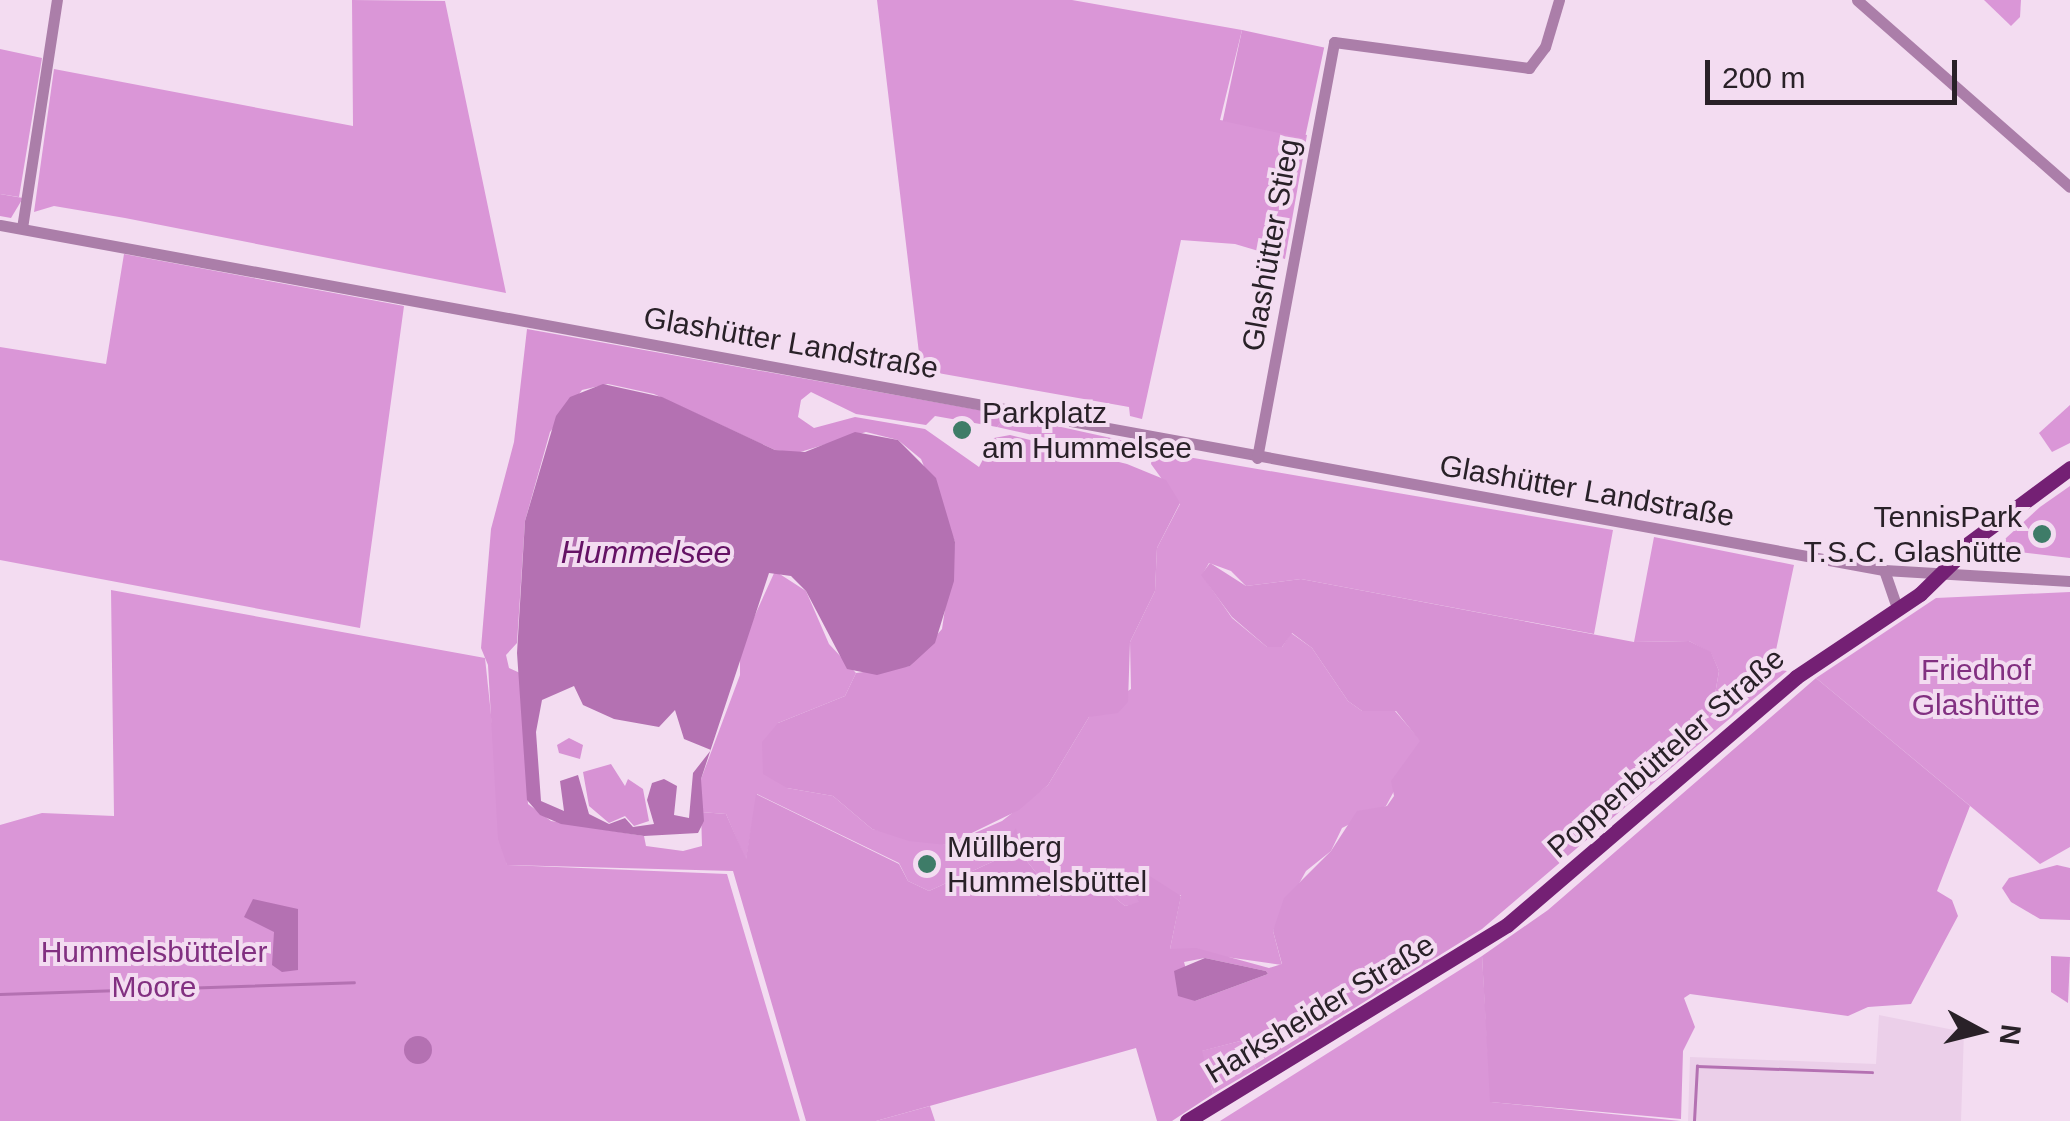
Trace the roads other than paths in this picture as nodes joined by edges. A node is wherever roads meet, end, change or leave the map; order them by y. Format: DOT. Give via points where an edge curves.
graph roads {
  1 [pos="56,0"];
  2 [pos="1559,0"];
  3 [pos="1857,0"];
  4 [pos="2067,179"];
  5 [pos="0,224"];
  6 [pos="22,228"];
  7 [pos="1257,458"];
  8 [pos="2070,468"];
  9 [pos="1884,570"];
  10 [pos="1933,577"];
  11 [pos="2070,582"];
  12 [pos="1893,606"];
  13 [pos="1480,943"];
  14 [pos="1187,1121"];
  1 -- 6 [label="street"];
  2 -- 7 [label="street, Glashütter Stieg" via="1529,68 1334,42"];
  3 -- 4 [label="street"];
  5 -- 6 [label="street, Glashütter Landstraße"];
  6 -- 7 [label="street, Glashütter Landstraße"];
  7 -- 9 [label="street, Glashütter Landstraße"];
  8 -- 10 [label="main road, Poppenbütteler Straße"];
  9 -- 10 [label="street, Glashütter Landstraße"];
  9 -- 12 [label="street"];
  10 -- 11 [label="street, Glashütter Landstraße"];
  10 -- 12 [label="main road, Poppenbütteler Straße"];
  12 -- 13 [label="main road, Poppenbütteler Straße" via="1831,649"];
  13 -- 14 [label="main road, Harksheider Straße"];
}
